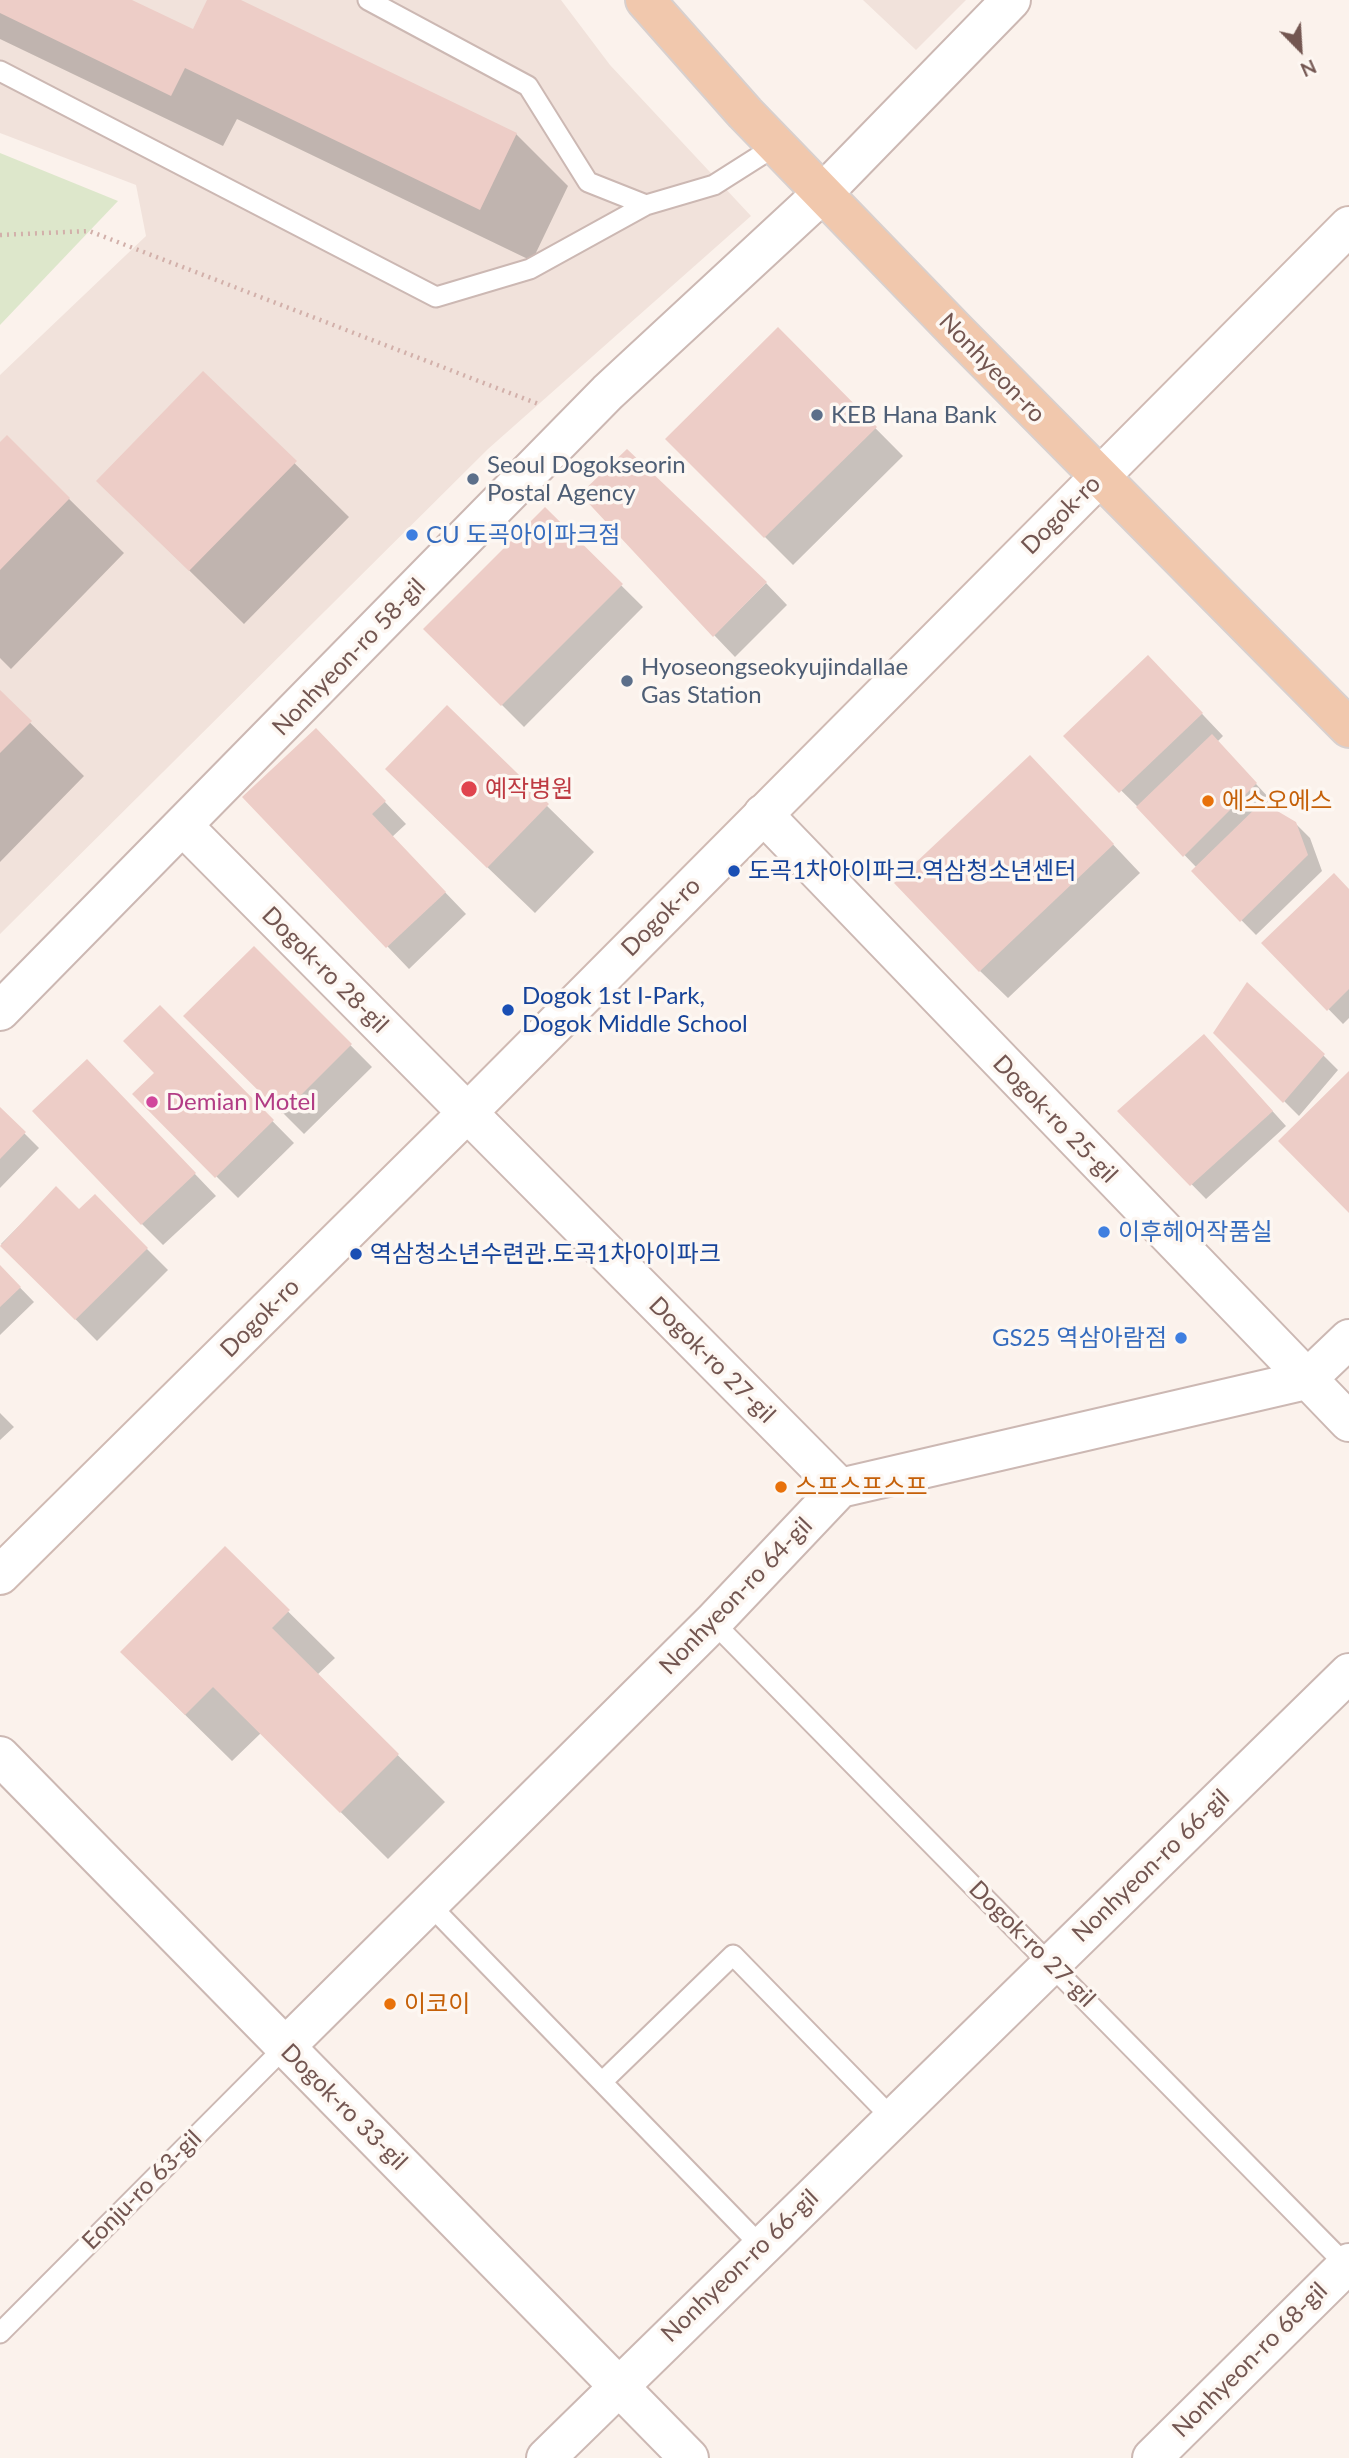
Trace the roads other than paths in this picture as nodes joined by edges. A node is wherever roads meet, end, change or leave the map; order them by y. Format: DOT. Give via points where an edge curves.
graph roads {
  1 [pos="368,0"];
  2 [pos="645,0"];
  3 [pos="1012,0"];
  4 [pos="394,8"];
  5 [pos="0,71"];
  6 [pos="777,145"];
  7 [pos="824,192"];
  8 [pos="646,205"];
  9 [pos="1349,226"];
  10 [pos="1098,478"];
  11 [pos="1349,728"];
  12 [pos="763,814"];
  13 [pos="183,826"];
  14 [pos="0,1011"];
  15 [pos="467,1113"];
  16 [pos="1349,1339"];
  17 [pos="1306,1380"];
  18 [pos="1349,1422"];
  19 [pos="840,1488"];
  20 [pos="0,1575"];
  21 [pos="713,1622"];
  22 [pos="1349,1673"];
  23 [pos="0,1756"];
  24 [pos="429,1904"];
  25 [pos="1051,1963"];
  26 [pos="285,2047"];
  27 [pos="602,2082"];
  28 [pos="892,2118"];
  29 [pos="761,2246"];
  30 [pos="1348,2265"];
  31 [pos="0,2333"];
  32 [pos="618,2385"];
  33 [pos="546,2458"];
  34 [pos="689,2458"];
  35 [pos="1152,2458"];
  1 -- 4 [label="lane"];
  2 -- 6 [label="main road, Nonhyeon-ro"];
  3 -- 7 [label="street, Nonhyeon-ro 58-gil"];
  4 -- 8 [label="lane" via="528,86 588,181"];
  5 -- 8 [label="lane" via="436,297 530,269"];
  6 -- 7 [label="main road, Nonhyeon-ro"];
  6 -- 8 [label="lane" via="714,185"];
  7 -- 10 [label="main road, Nonhyeon-ro"];
  7 -- 13 [label="street, Nonhyeon-ro 58-gil" via="581,420"];
  9 -- 10 [label="street, Dogok-ro"];
  10 -- 11 [label="main road, Nonhyeon-ro"];
  10 -- 12 [label="street, Dogok-ro"];
  12 -- 15 [label="street, Dogok-ro"];
  12 -- 17 [label="street, Dogok-ro 25-gil"];
  13 -- 14 [label="street, Nonhyeon-ro 58-gil"];
  13 -- 15 [label="street, Dogok-ro 28-gil"];
  15 -- 19 [label="street, Dogok-ro 27-gil"];
  15 -- 20 [label="street, Dogok-ro"];
  16 -- 17 [label="street"];
  17 -- 18 [label="street, Dogok-ro 25-gil"];
  17 -- 19 [label="street"];
  19 -- 21 [label="street, Nonhyeon-ro 64-gil"];
  21 -- 24 [label="street, Nonhyeon-ro 64-gil"];
  21 -- 25 [label="lane, Dogok-ro 27-gil"];
  22 -- 25 [label="street, Nonhyeon-ro 66-gil"];
  23 -- 26 [label="street, Dogok-ro 33-gil"];
  24 -- 26 [label="street, Nonhyeon-ro 64-gil"];
  24 -- 27 [label="lane"];
  25 -- 28 [label="street, Nonhyeon-ro 66-gil"];
  25 -- 30 [label="lane, Dogok-ro 27-gil"];
  26 -- 31 [label="lane, Eonju-ro 63-gil"];
  26 -- 32 [label="street, Dogok-ro 33-gil"];
  27 -- 28 [label="lane" via="733,1955"];
  27 -- 29 [label="lane"];
  28 -- 29 [label="street, Nonhyeon-ro 66-gil"];
  29 -- 32 [label="street, Nonhyeon-ro 66-gil"];
  30 -- 35 [label="street, Nonhyeon-ro 68-gil"];
  32 -- 33 [label="street, Nonhyeon-ro 66-gil"];
  32 -- 34 [label="street, Dogok-ro 33-gil"];
}
